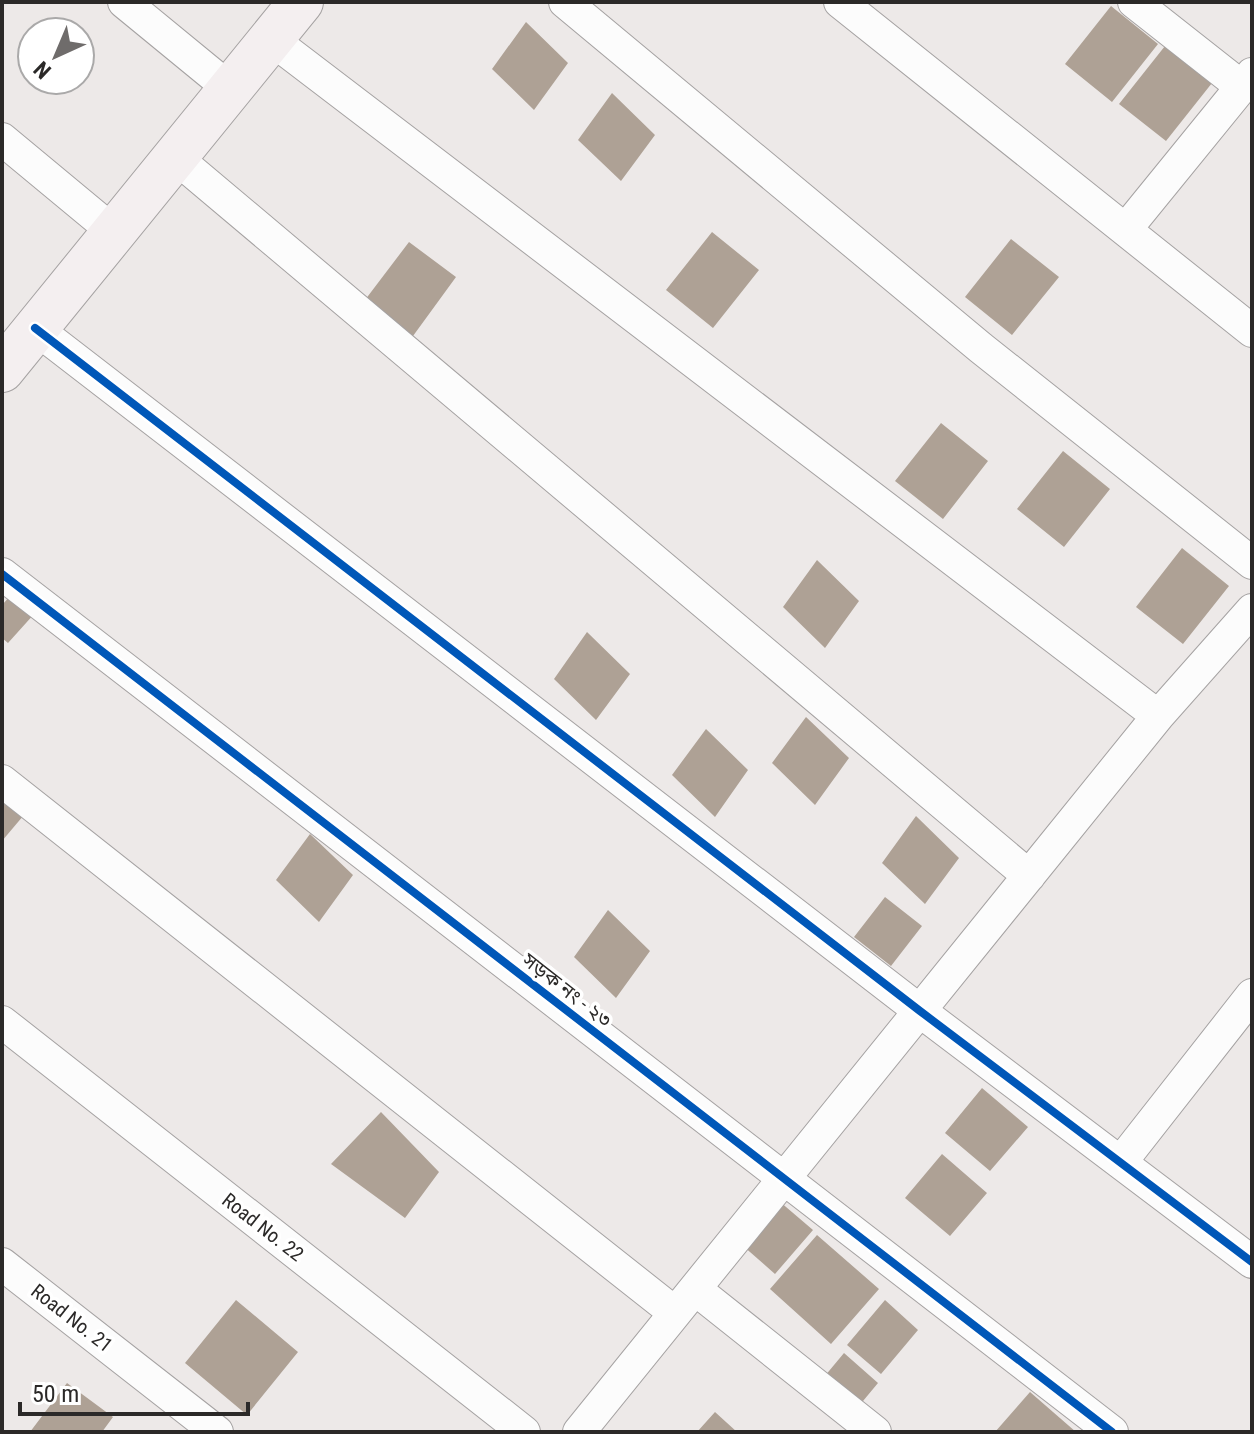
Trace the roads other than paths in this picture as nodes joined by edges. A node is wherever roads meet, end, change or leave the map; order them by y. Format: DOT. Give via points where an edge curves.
graph roads {
  1 [pos="124,2"];
  2 [pos="301,2"];
  3 [pos="565,2"];
  4 [pos="840,2"];
  5 [pos="1134,2"];
  6 [pos="271,39"];
  7 [pos="1247,81"];
  8 [pos="230,89"];
  9 [pos="2,139"];
  10 [pos="175,157"];
  11 [pos="1126,229"];
  12 [pos="114,232"];
  13 [pos="35,328"];
  14 [pos="1252,331"];
  15 [pos="2,370"];
  16 [pos="1252,563"];
  17 [pos="2,574"];
  18 [pos="1252,610"];
  19 [pos="1158,716"];
  20 [pos="2,781"];
  21 [pos="1029,876"];
  22 [pos="1252,995"];
  23 [pos="920,1011"];
  24 [pos="2,1022"];
  25 [pos="1121,1162"];
  26 [pos="785,1177"];
  27 [pos="1252,1262"];
  28 [pos="2,1264"];
  29 [pos="695,1289"];
  30 [pos="675,1313"];
  31 [pos="217,1432"];
  32 [pos="524,1432"];
  33 [pos="580,1432"];
  34 [pos="875,1432"];
  35 [pos="1112,1432"];
  1 -- 8 [label="street"];
  2 -- 6 [label="street"];
  3 -- 16 [label="street" via="981,348"];
  4 -- 11 [label="street"];
  5 -- 7 [label="street"];
  6 -- 8 [label="street"];
  6 -- 19 [label="street"];
  7 -- 11 [label="street"];
  8 -- 10 [label="street"];
  9 -- 12 [label="street"];
  10 -- 12 [label="street"];
  10 -- 21 [label="street"];
  11 -- 14 [label="street"];
  12 -- 13 [label="street"];
  13 -- 15 [label="street"];
  13 -- 23 [label="street"];
  17 -- 26 [label="street, সড়ক নং - ২৩"];
  18 -- 19 [label="street"];
  19 -- 21 [label="street"];
  20 -- 30 [label="street"];
  21 -- 23 [label="street"];
  22 -- 25 [label="street"];
  23 -- 25 [label="street"];
  23 -- 26 [label="street"];
  24 -- 32 [label="street, Road No. 22"];
  25 -- 27 [label="street"];
  26 -- 29 [label="street"];
  26 -- 35 [label="street, সড়ক নং - ২৩"];
  28 -- 31 [label="street, Road No. 21"];
  29 -- 30 [label="street"];
  29 -- 34 [label="street"];
  30 -- 33 [label="street"];
}
